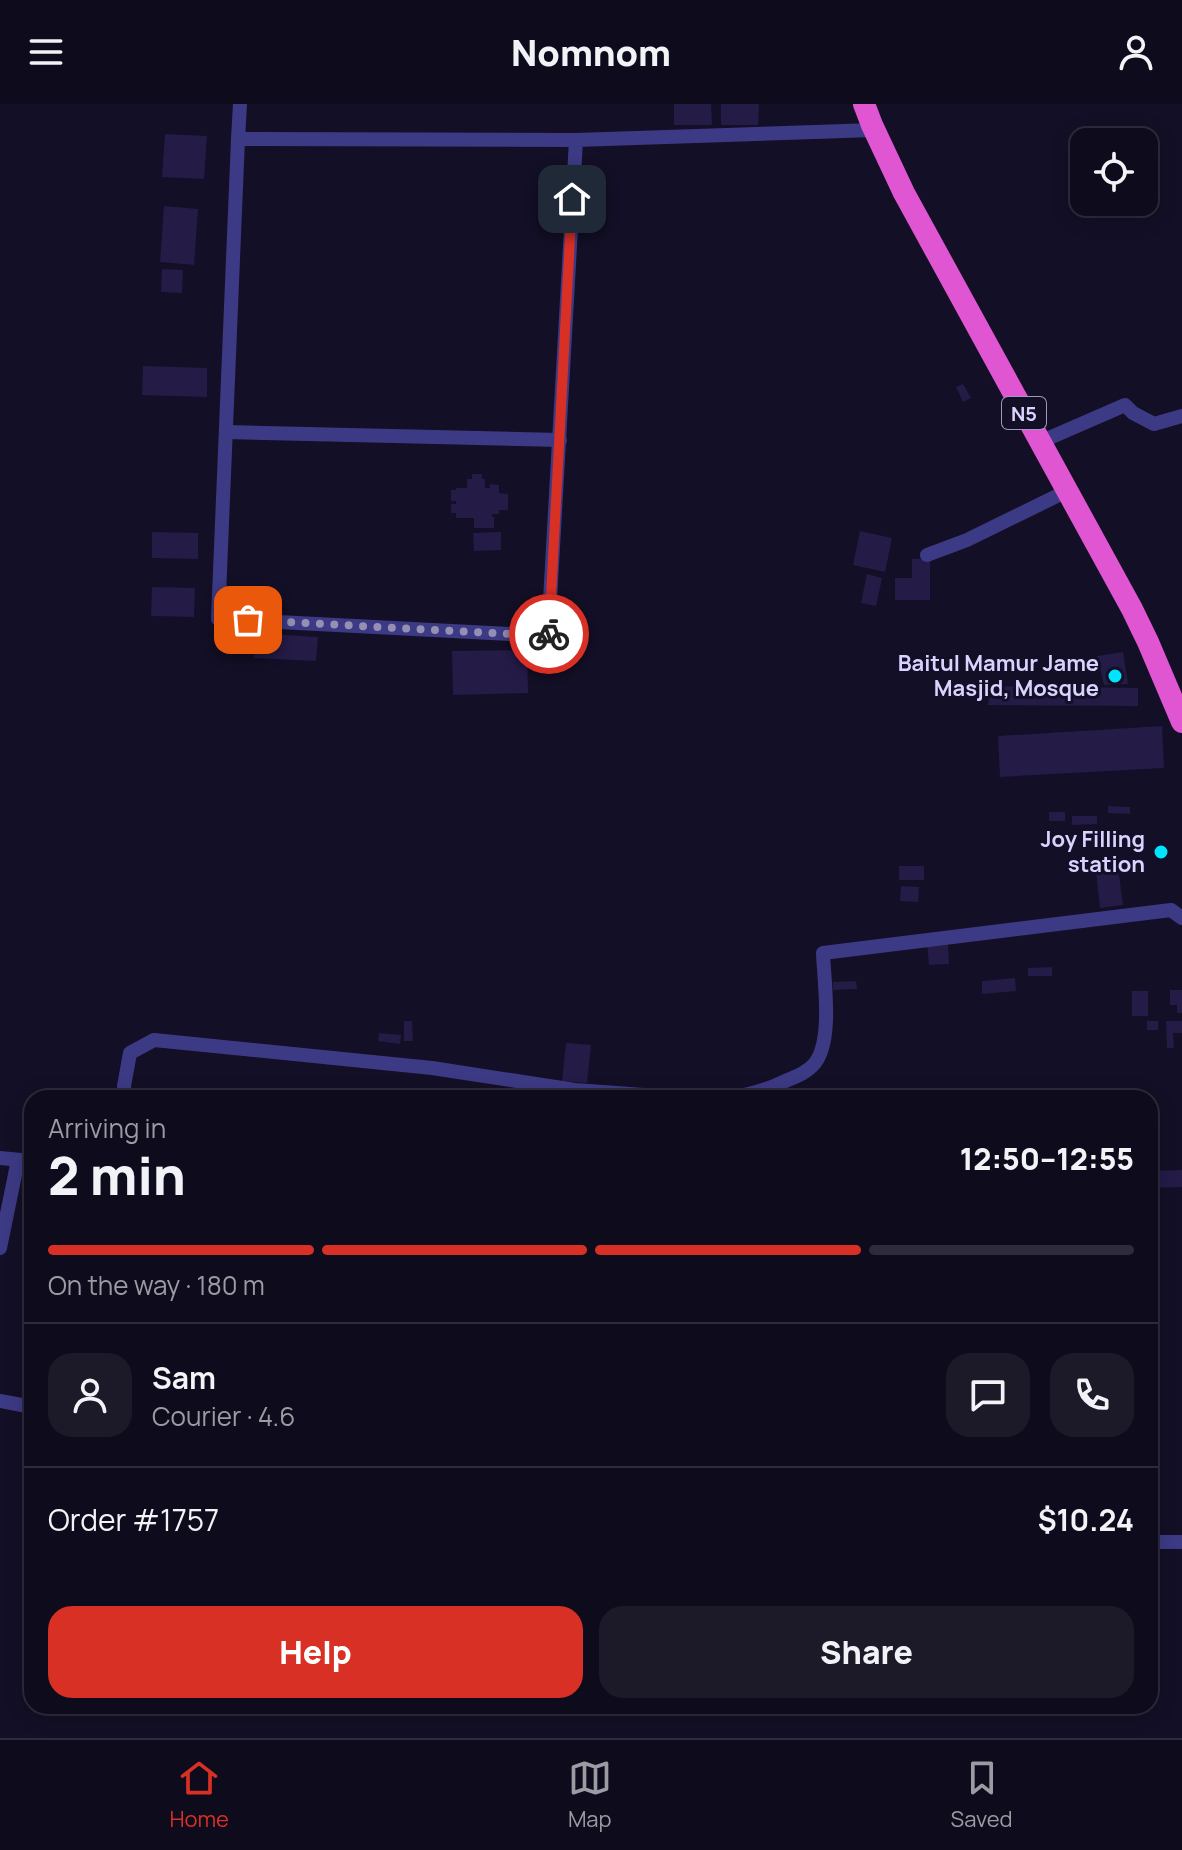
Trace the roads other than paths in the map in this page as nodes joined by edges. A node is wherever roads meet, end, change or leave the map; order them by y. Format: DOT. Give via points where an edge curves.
graph roads {
  1 [pos="240,104"];
  2 [pos="864,104"];
  3 [pos="874,130"];
  4 [pos="238,139"];
  5 [pos="576,140"];
  6 [pos="1182,416"];
  7 [pos="226,432"];
  8 [pos="560,440"];
  9 [pos="1040,442"];
  10 [pos="1067,491"];
  11 [pos="927,555"];
  12 [pos="1182,722"];
  13 [pos="1182,918"];
  14 [pos="124,1090"];
  15 [pos="575,1090"];
  16 [pos="767,1090"];
  17 [pos="0,1158"];
  18 [pos="24,1161"];
  19 [pos="24,1164"];
  20 [pos="0,1248"];
  21 [pos="0,1401"];
  22 [pos="24,1406"];
  23 [pos="1158,1542"];
  24 [pos="1182,1542"];
  1 -- 4 [label="street"];
  2 -- 3 [label="highway, N5"];
  3 -- 5 [label="street"];
  3 -- 9 [label="highway, N5"];
  4 -- 5 [label="street"];
  4 -- 7 [label="street"];
  5 -- 8 [label="street"];
  6 -- 9 [label="street" via="1154,424 1125,405"];
  7 -- 8 [label="street"];
  7 -- 8 [label="street" via="218,619 548,636"];
  9 -- 10 [label="highway, N5"];
  10 -- 11 [label="street"];
  10 -- 12 [label="highway, N5" via="1148,642"];
  13 -- 16 [label="street" via="1171,910 823,953 821,1054 802,1073"];
  14 -- 15 [label="street" via="130,1053 154,1040 432,1068"];
  17 -- 18 [label="street"];
  19 -- 20 [label="street"];
  21 -- 22 [label="street"];
  23 -- 24 [label="street"];
}
